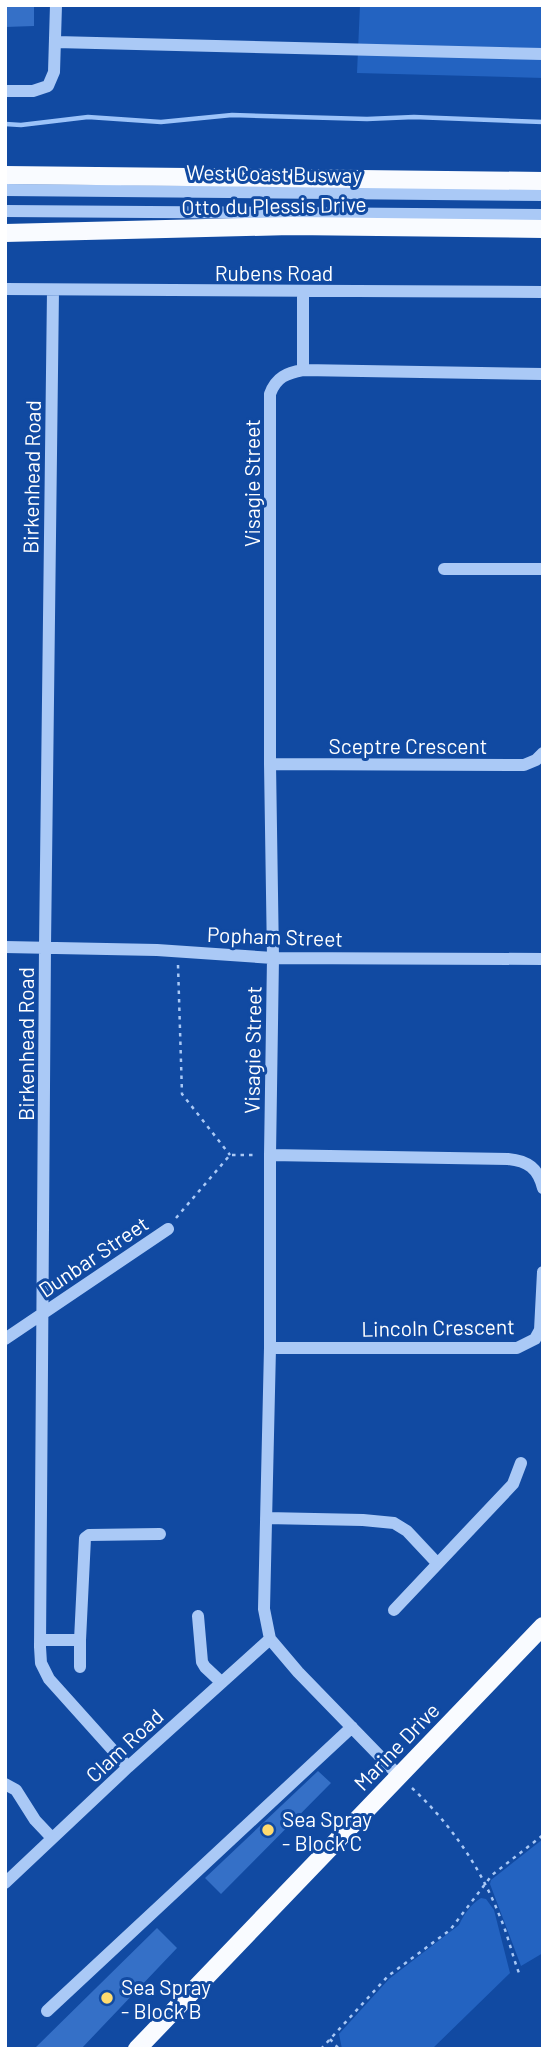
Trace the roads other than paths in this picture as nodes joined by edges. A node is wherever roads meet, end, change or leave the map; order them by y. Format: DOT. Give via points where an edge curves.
graph roads {
  1 [pos="57,5"];
  2 [pos="56,42"];
  3 [pos="543,54"];
  4 [pos="5,91"];
  5 [pos="5,175"];
  6 [pos="543,181"];
  7 [pos="5,190"];
  8 [pos="543,195"];
  9 [pos="5,211"];
  10 [pos="543,215"];
  11 [pos="543,229"];
  12 [pos="5,233"];
  13 [pos="5,289"];
  14 [pos="53,290"];
  15 [pos="303,292"];
  16 [pos="543,292"];
  17 [pos="303,370"];
  18 [pos="543,374"];
  19 [pos="443,569"];
  20 [pos="543,569"];
  21 [pos="543,753"];
  22 [pos="270,764"];
  23 [pos="5,947"];
  24 [pos="45,947"];
  25 [pos="273,958"];
  26 [pos="543,959"];
  27 [pos="270,1155"];
  28 [pos="543,1188"];
  29 [pos="167,1228"];
  30 [pos="543,1272"];
  31 [pos="43,1313"];
  32 [pos="5,1339"];
  33 [pos="270,1348"];
  34 [pos="521,1463"];
  35 [pos="266,1518"];
  36 [pos="160,1534"];
  37 [pos="437,1563"];
  38 [pos="394,1610"];
  39 [pos="198,1616"];
  40 [pos="543,1626"];
  41 [pos="270,1639"];
  42 [pos="40,1640"];
  43 [pos="80,1640"];
  44 [pos="80,1667"];
  45 [pos="221,1682"];
  46 [pos="352,1727"];
  47 [pos="128,1767"];
  48 [pos="399,1776"];
  49 [pos="5,1784"];
  50 [pos="52,1838"];
  51 [pos="5,1883"];
  52 [pos="47,2011"];
  53 [pos="137,2049"];
  1 -- 2 [label="street"];
  2 -- 3 [label="street"];
  2 -- 4 [label="street" via="48,86"];
  5 -- 6 [label="main road, Otto du Plessis Drive"];
  7 -- 8 [label="street, West Coast Busway"];
  9 -- 10 [label="street, West Coast Busway"];
  11 -- 12 [label="main road, Otto du Plessis Drive" via="291,226"];
  13 -- 14 [label="street, Rubens Road"];
  14 -- 15 [label="street, Rubens Road"];
  14 -- 24 [label="street, Birkenhead Road"];
  15 -- 16 [label="street, Rubens Road"];
  15 -- 17 [label="street"];
  17 -- 18 [label="street"];
  17 -- 22 [label="street, Visagie Street" via="281,377 270,394"];
  19 -- 20 [label="street"];
  21 -- 22 [label="street, Sceptre Crescent" via="524,765"];
  22 -- 25 [label="street, Visagie Street"];
  23 -- 24 [label="street, Popham Street"];
  24 -- 25 [label="street, Popham Street"];
  24 -- 31 [label="street, Birkenhead Road"];
  25 -- 26 [label="street, Popham Street"];
  25 -- 27 [label="street, Visagie Street"];
  27 -- 28 [label="street" via="508,1159 529,1164"];
  27 -- 33 [label="street, Visagie Street"];
  29 -- 31 [label="street, Dunbar Street"];
  30 -- 33 [label="street, Lincoln Crescent" via="540,1330 535,1339 517,1348"];
  31 -- 32 [label="street, Dunbar Street"];
  31 -- 42 [label="street, Birkenhead Road"];
  33 -- 35 [label="street, Visagie Street"];
  34 -- 37 [label="street" via="513,1484"];
  35 -- 37 [label="street" via="394,1522"];
  35 -- 41 [label="street, Visagie Street" via="264,1609"];
  36 -- 43 [label="street" via="85,1538"];
  37 -- 38 [label="street"];
  39 -- 45 [label="street" via="202,1662"];
  40 -- 48 [label="main road, Marine Drive"];
  41 -- 45 [label="street, Clam Road"];
  41 -- 46 [label="street"];
  42 -- 43 [label="street"];
  42 -- 47 [label="street, Birkenhead Road" via="41,1663 49,1679"];
  43 -- 44 [label="street"];
  45 -- 47 [label="street, Clam Road"];
  46 -- 48 [label="street"];
  46 -- 52 [label="street"];
  47 -- 50 [label="street, Clam Road"];
  48 -- 53 [label="main road, Marine Drive"];
  49 -- 50 [label="street" via="16,1790"];
  50 -- 51 [label="street, Clam Road"];
}
